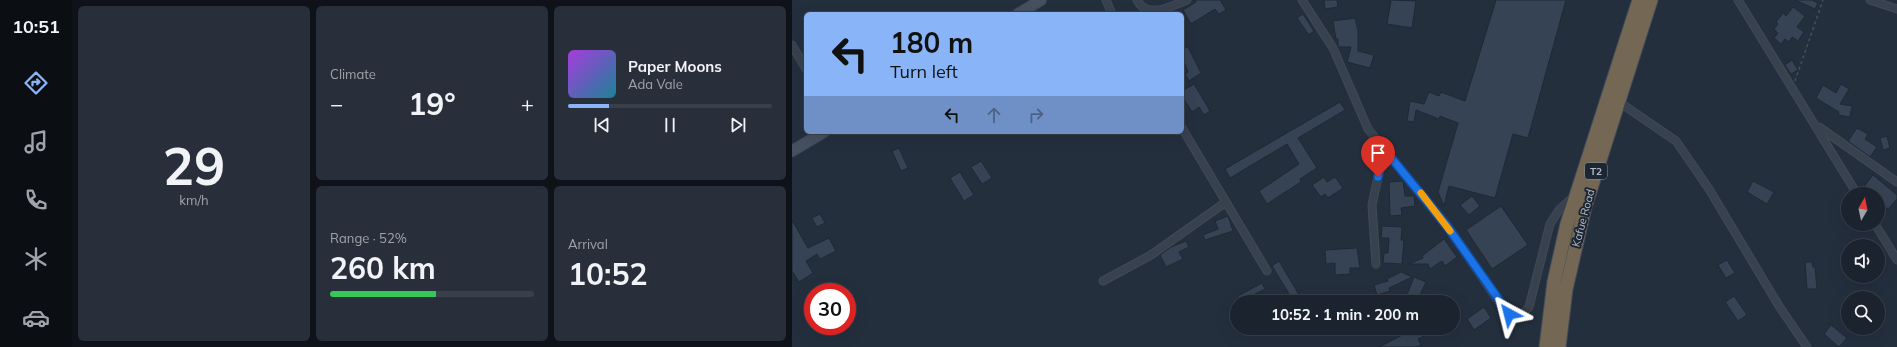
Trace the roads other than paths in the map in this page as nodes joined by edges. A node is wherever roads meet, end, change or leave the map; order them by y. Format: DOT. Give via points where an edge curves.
graph roads {
  1 [pos="1041,0"];
  2 [pos="1106,0"];
  3 [pos="1137,0"];
  4 [pos="1187,0"];
  5 [pos="1302,0"];
  6 [pos="1639,0"];
  7 [pos="1651,0"];
  8 [pos="1738,0"];
  9 [pos="1870,0"];
  10 [pos="1897,9"];
  11 [pos="1021,12"];
  12 [pos="1111,12"];
  13 [pos="792,45"];
  14 [pos="804,66"];
  15 [pos="1619,102"];
  16 [pos="1815,124"];
  17 [pos="1184,131"];
  18 [pos="821,134"];
  19 [pos="1384,149"];
  20 [pos="792,151"];
  21 [pos="1897,182"];
  22 [pos="1853,187"];
  23 [pos="1577,194"];
  24 [pos="1226,202"];
  25 [pos="1879,231"];
  26 [pos="1897,260"];
  27 [pos="1376,264"];
  28 [pos="1267,271"];
  29 [pos="1103,281"];
  30 [pos="1546,347"];
  31 [pos="1559,347"];
  32 [pos="1806,347"];
  1 -- 11 [label="street"];
  2 -- 12 [label="street"];
  3 -- 4 [label="street" via="1141,7 1152,11"];
  5 -- 19 [label="street" via="1334,48 1368,129"];
  6 -- 23 [label="highway, Kafue Road / T2"];
  7 -- 15 [label="highway, Kafue Road / T2"];
  8 -- 16 [label="street"];
  9 -- 10 [label="street"];
  13 -- 14 [label="street"];
  15 -- 31 [label="highway, Kafue Road / T2" via="1577,240 1566,290"];
  15 -- 32 [label="street" via="1676,141 1709,189"];
  16 -- 21 [label="street"];
  16 -- 22 [label="street"];
  17 -- 24 [label="street"];
  18 -- 20 [label="street"];
  19 -- 23 [label="street" via="1447,226 1503,308 1517,318 1524,315 1529,308 1547,233 1554,216"];
  19 -- 27 [label="street" via="1372,205"];
  23 -- 30 [label="highway, Kafue Road / T2" via="1560,252"];
  24 -- 28 [label="street"];
  24 -- 29 [label="street" via="1150,255"];
  25 -- 26 [label="street"];
}
